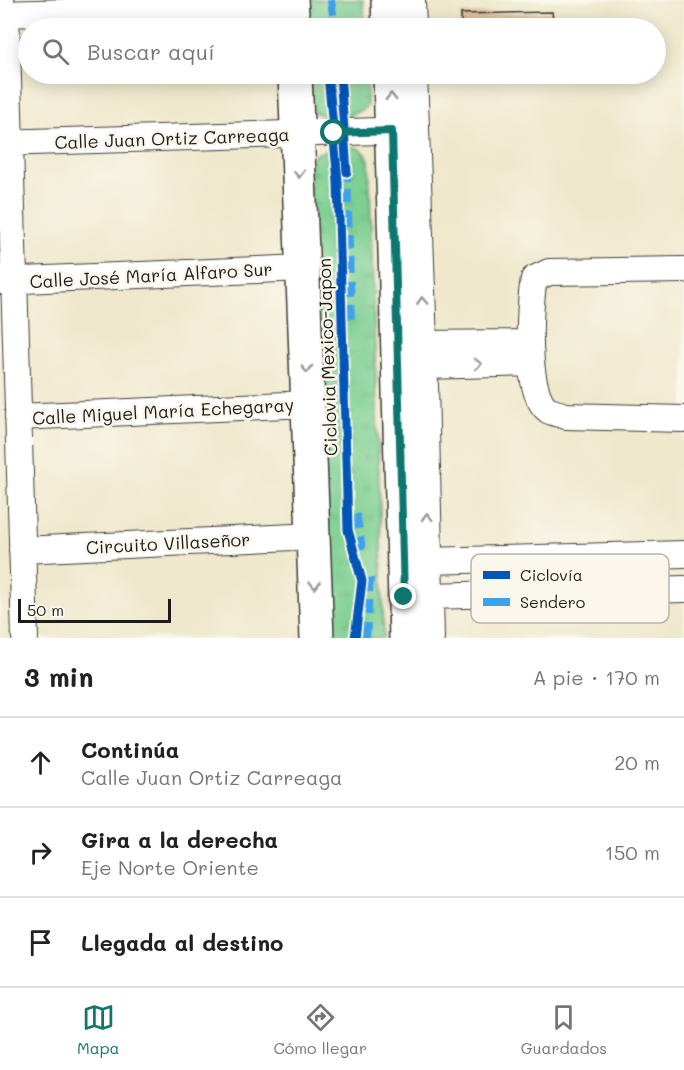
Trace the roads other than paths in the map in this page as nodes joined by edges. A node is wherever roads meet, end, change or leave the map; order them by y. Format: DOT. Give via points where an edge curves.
graph roads {
  1 [pos="388,0"];
  2 [pos="412,0"];
  3 [pos="143,5"];
  4 [pos="293,9"];
  5 [pos="2,10"];
  6 [pos="389,18"];
  7 [pos="412,18"];
  8 [pos="295,84"];
  9 [pos="392,84"];
  10 [pos="412,84"];
  11 [pos="403,131"];
  12 [pos="297,134"];
  13 [pos="5,143"];
  14 [pos="394,222"];
  15 [pos="419,252"];
  16 [pos="303,268"];
  17 [pos="684,270"];
  18 [pos="7,281"];
  19 [pos="530,353"];
  20 [pos="424,355"];
  21 [pos="308,404"];
  22 [pos="18,417"];
  23 [pos="684,419"];
  24 [pos="313,536"];
  25 [pos="22,550"];
  26 [pos="669,554"];
  27 [pos="684,554"];
  28 [pos="471,560"];
  29 [pos="428,561"];
  30 [pos="669,589"];
  31 [pos="684,589"];
  32 [pos="471,595"];
  33 [pos="430,596"];
  34 [pos="25,638"];
  35 [pos="317,638"];
  36 [pos="406,638"];
  37 [pos="431,638"];
  1 -- 6 [label="main road"];
  2 -- 7 [label="street"];
  3 -- 4 [label="street"];
  3 -- 5 [label="street"];
  5 -- 13 [label="street"];
  8 -- 12 [label="main road"];
  11 -- 9 [label="main road, one-way"];
  10 -- 11 [label="street"];
  11 -- 12 [label="street, Calle Juan Ortiz Carreaga"];
  11 -- 14 [label="main road"];
  11 -- 15 [label="street"];
  12 -- 13 [label="street, Calle Juan Ortiz Carreaga"];
  12 -- 16 [label="main road, one-way"];
  13 -- 18 [label="street"];
  14 -- 15 [label="main road"];
  14 -- 36 [label="main road"];
  20 -- 15 [label="street, one-way"];
  16 -- 18 [label="street, Calle José María Alfaro Sur"];
  16 -- 21 [label="main road, one-way"];
  17 -- 19 [label="street" via="549,272 534,279"];
  18 -- 22 [label="street"];
  19 -- 20 [label="street"];
  19 -- 23 [label="street" via="542,402 549,410 566,416"];
  29 -- 20 [label="street, one-way"];
  21 -- 22 [label="street, Calle Miguel María Echegaray"];
  21 -- 24 [label="main road"];
  22 -- 25 [label="street"];
  24 -- 25 [label="street, Circuito Villaseñor"];
  24 -- 35 [label="main road, one-way"];
  25 -- 34 [label="street"];
  26 -- 27 [label="street"];
  28 -- 29 [label="street"];
  29 -- 33 [label="street"];
  30 -- 31 [label="street"];
  32 -- 33 [label="street"];
  33 -- 37 [label="street"];
}
